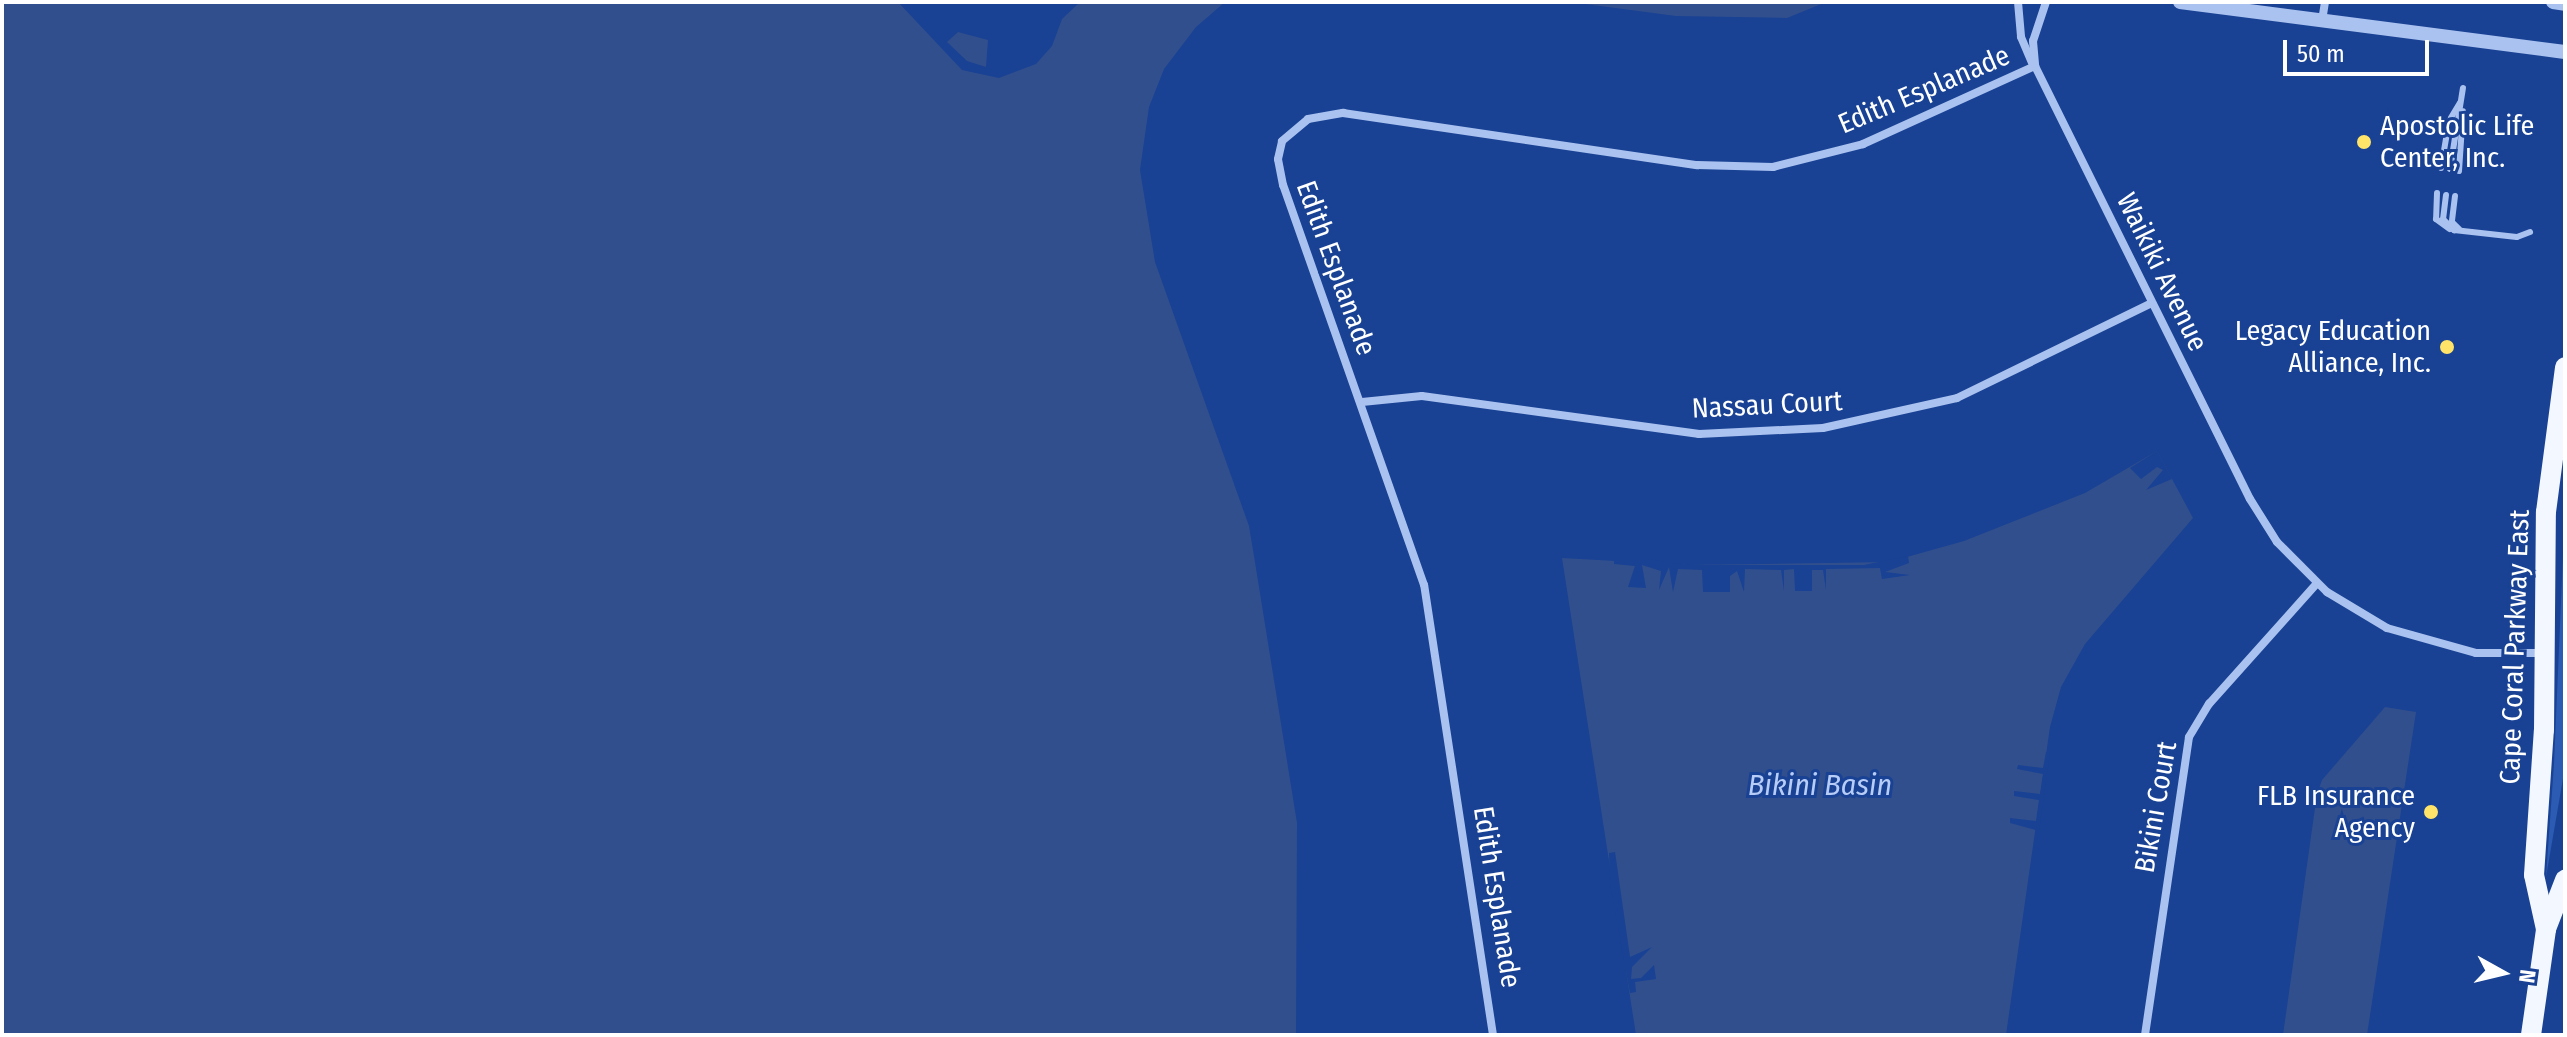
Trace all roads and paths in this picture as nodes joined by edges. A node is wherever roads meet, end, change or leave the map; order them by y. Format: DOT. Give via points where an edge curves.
graph roads {
  1 [pos="2018,2"];
  2 [pos="2046,2"];
  3 [pos="2180,2"];
  4 [pos="2325,2"];
  5 [pos="2553,2"];
  6 [pos="2565,4"];
  7 [pos="2322,23"];
  8 [pos="2565,52"];
  9 [pos="2035,66"];
  10 [pos="2463,88"];
  11 [pos="2461,101"];
  12 [pos="2441,168"];
  13 [pos="2450,169"];
  14 [pos="2459,171"];
  15 [pos="2437,193"];
  16 [pos="2446,195"];
  17 [pos="2455,196"];
  18 [pos="2454,230"];
  19 [pos="2463,232"];
  20 [pos="2530,232"];
  21 [pos="2152,303"];
  22 [pos="2565,367"];
  23 [pos="1362,402"];
  24 [pos="2317,583"];
  25 [pos="2545,653"];
  26 [pos="2565,880"];
  27 [pos="2546,929"];
  28 [pos="1493,1035"];
  29 [pos="2145,1035"];
  30 [pos="2531,1035"];
  1 -- 9 [label="street, Waikiki Avenue" via="2021,37"];
  2 -- 9 [label="street" via="2033,41"];
  3 -- 7 [label="street"];
  4 -- 7 [label="street"];
  5 -- 6 [label="street"];
  7 -- 8 [label="street"];
  9 -- 21 [label="street, Waikiki Avenue"];
  9 -- 23 [label="street, Edith Esplanade" via="1863,144 1773,167 1697,165 1343,113 1301,122 1282,141 1278,168"];
  10 -- 11 [label="lane"];
  11 -- 12 [label="lane" via="2449,121"];
  11 -- 13 [label="lane"];
  11 -- 14 [label="lane"];
  15 -- 18 [label="lane" via="2436,219"];
  16 -- 18 [label="lane" via="2443,219"];
  17 -- 19 [label="lane" via="2452,222"];
  18 -- 19 [label="lane"];
  19 -- 20 [label="lane" via="2517,237"];
  21 -- 23 [label="street, Nassau Court" via="1957,398 1823,428 1699,434 1422,396"];
  21 -- 24 [label="street, Waikiki Avenue" via="2250,499 2277,542"];
  22 -- 25 [label="main road, Cape Coral Parkway East" via="2546,512"];
  23 -- 28 [label="street, Edith Esplanade" via="1424,585"];
  24 -- 25 [label="street, Waikiki Avenue" via="2362,615 2432,643 2476,653"];
  24 -- 29 [label="street, Bikini Court" via="2209,704 2189,737"];
  25 -- 27 [label="main road, Cape Coral Parkway East" via="2534,875"];
  26 -- 27 [label="main road, Cape Coral Parkway East"];
  27 -- 30 [label="main road, Cape Coral Parkway East"];
}
